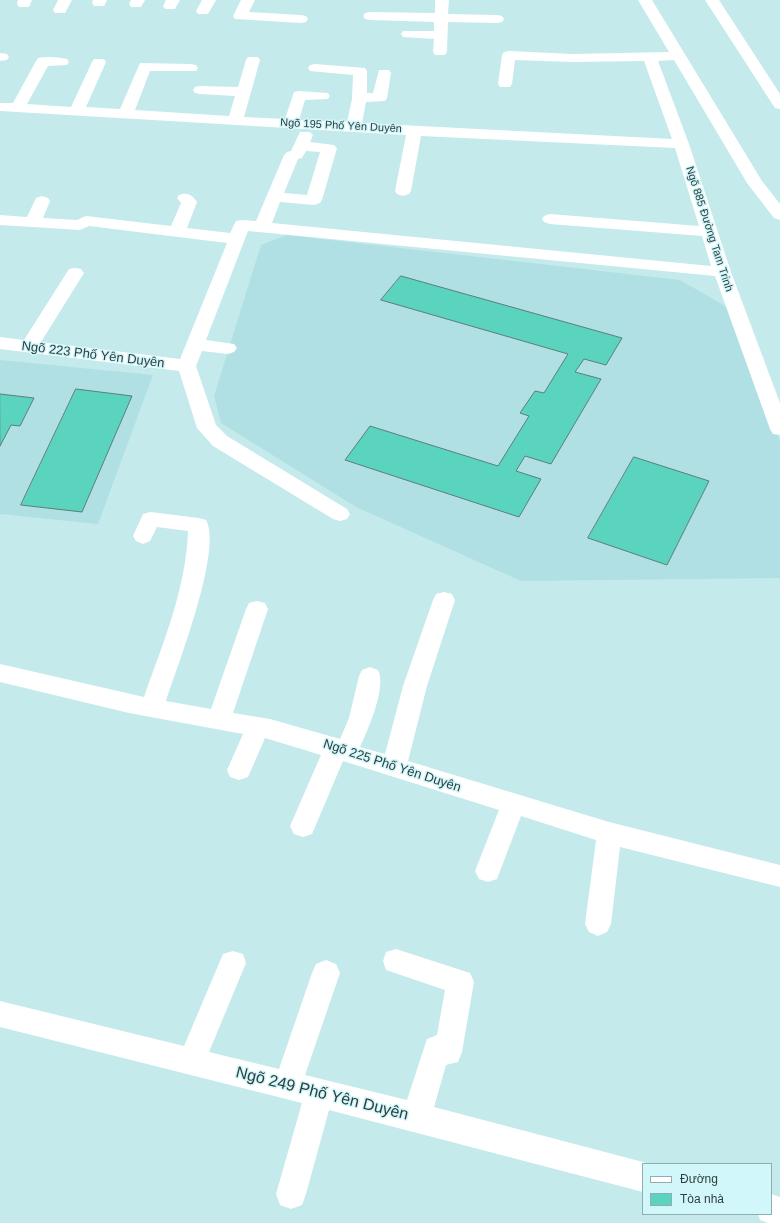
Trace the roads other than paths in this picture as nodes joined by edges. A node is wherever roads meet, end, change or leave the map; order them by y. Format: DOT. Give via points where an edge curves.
graph roads {
  1 [pos="248,0"];
  2 [pos="442,0"];
  3 [pos="645,0"];
  4 [pos="712,0"];
  5 [pos="370,16"];
  6 [pos="440,18"];
  7 [pos="301,19"];
  8 [pos="497,19"];
  9 [pos="445,33"];
  10 [pos="408,34"];
  11 [pos="440,52"];
  12 [pos="679,56"];
  13 [pos="650,57"];
  14 [pos="253,60"];
  15 [pos="62,62"];
  16 [pos="99,62"];
  17 [pos="191,68"];
  18 [pos="314,68"];
  19 [pos="384,73"];
  20 [pos="505,84"];
  21 [pos="200,90"];
  22 [pos="244,92"];
  23 [pos="323,96"];
  24 [pos="359,97"];
  25 [pos="780,105"];
  26 [pos="18,107"];
  27 [pos="1,108"];
  28 [pos="77,110"];
  29 [pos="126,113"];
  30 [pos="235,120"];
  31 [pos="291,123"];
  32 [pos="309,124"];
  33 [pos="354,127"];
  34 [pos="414,130"];
  35 [pos="681,144"];
  36 [pos="301,146"];
  37 [pos="403,191"];
  38 [pos="274,197"];
  39 [pos="185,198"];
  40 [pos="42,201"];
  41 [pos="780,215"];
  42 [pos="550,219"];
  43 [pos="0,220"];
  44 [pos="33,222"];
  45 [pos="262,227"];
  46 [pos="177,232"];
  47 [pos="709,232"];
  48 [pos="236,239"];
  49 [pos="722,272"];
  50 [pos="75,274"];
  51 [pos="0,343"];
  52 [pos="195,344"];
  53 [pos="29,347"];
  54 [pos="228,348"];
  55 [pos="187,366"];
  56 [pos="780,428"];
  57 [pos="340,514"];
  58 [pos="143,536"];
  59 [pos="444,600"];
  60 [pos="257,609"];
  61 [pos="0,673"];
  62 [pos="370,676"];
  63 [pos="152,707"];
  64 [pos="219,718"];
  65 [pos="258,727"];
  66 [pos="341,750"];
  67 [pos="394,767"];
  68 [pos="239,770"];
  69 [pos="512,804"];
  70 [pos="303,826"];
  71 [pos="610,833"];
  72 [pos="488,871"];
  73 [pos="780,876"];
  74 [pos="598,924"];
  75 [pos="396,961"];
  76 [pos="233,964"];
  77 [pos="326,973"];
  78 [pos="0,1014"];
  79 [pos="191,1062"];
  80 [pos="287,1086"];
  81 [pos="319,1094"];
  82 [pos="416,1117"];
  83 [pos="642,1177"];
  84 [pos="291,1194"];
  1 -- 7 [label="street" via="240,16"];
  2 -- 6 [label="street"];
  3 -- 12 [label="street"];
  4 -- 25 [label="street"];
  5 -- 6 [label="street"];
  6 -- 8 [label="street"];
  6 -- 9 [label="street"];
  9 -- 10 [label="street"];
  9 -- 11 [label="street"];
  12 -- 13 [label="street"];
  12 -- 41 [label="street" via="755,183"];
  13 -- 20 [label="street" via="573,58 508,55"];
  13 -- 35 [label="street, Ngõ 885 Đường Tam Trinh"];
  14 -- 22 [label="street"];
  15 -- 26 [label="street" via="43,61"];
  16 -- 28 [label="street"];
  17 -- 29 [label="street" via="144,66"];
  18 -- 24 [label="street" via="360,71"];
  19 -- 24 [label="street" via="380,98"];
  21 -- 22 [label="street"];
  22 -- 30 [label="street"];
  23 -- 31 [label="street" via="299,95"];
  24 -- 33 [label="street"];
  26 -- 27 [label="street, Ngõ 195 Phố Yên Duyên"];
  26 -- 28 [label="street, Ngõ 195 Phố Yên Duyên"];
  28 -- 29 [label="street, Ngõ 195 Phố Yên Duyên"];
  29 -- 30 [label="street, Ngõ 195 Phố Yên Duyên"];
  30 -- 31 [label="street, Ngõ 195 Phố Yên Duyên"];
  31 -- 32 [label="street, Ngõ 195 Phố Yên Duyên"];
  32 -- 33 [label="street, Ngõ 195 Phố Yên Duyên"];
  32 -- 36 [label="street"];
  33 -- 34 [label="street, Ngõ 195 Phố Yên Duyên"];
  34 -- 35 [label="street, Ngõ 195 Phố Yên Duyên"];
  34 -- 37 [label="street"];
  35 -- 47 [label="street, Ngõ 885 Đường Tam Trinh"];
  36 -- 38 [label="street" via="297,155 292,155"];
  36 -- 38 [label="street" via="329,148 314,200"];
  38 -- 45 [label="street"];
  39 -- 46 [label="street" via="188,202"];
  40 -- 44 [label="street"];
  42 -- 47 [label="street"];
  43 -- 44 [label="street"];
  44 -- 46 [label="street" via="80,225 86,221"];
  45 -- 48 [label="street" via="242,225"];
  45 -- 49 [label="street"];
  46 -- 48 [label="street"];
  47 -- 49 [label="street, Ngõ 885 Đường Tam Trinh"];
  48 -- 52 [label="street"];
  49 -- 56 [label="street, Ngõ 885 Đường Tam Trinh"];
  50 -- 53 [label="street"];
  51 -- 53 [label="street, Ngõ 223 Phố Yên Duyên"];
  52 -- 54 [label="street"];
  52 -- 55 [label="street"];
  53 -- 55 [label="street, Ngõ 223 Phố Yên Duyên"];
  55 -- 57 [label="street" via="207,428 220,441"];
  58 -- 63 [label="street" via="150,519 201,519 198,557 189,599"];
  59 -- 67 [label="street" via="414,686"];
  60 -- 64 [label="street"];
  61 -- 63 [label="street, Ngõ 225 Phố Yên Duyên" via="129,704"];
  62 -- 66 [label="street" via="361,718"];
  63 -- 64 [label="street, Ngõ 225 Phố Yên Duyên"];
  64 -- 65 [label="street, Ngõ 225 Phố Yên Duyên"];
  65 -- 66 [label="street, Ngõ 225 Phố Yên Duyên"];
  65 -- 68 [label="street"];
  66 -- 67 [label="street, Ngõ 225 Phố Yên Duyên"];
  66 -- 70 [label="street"];
  67 -- 69 [label="street, Ngõ 225 Phố Yên Duyên"];
  69 -- 71 [label="street, Ngõ 225 Phố Yên Duyên"];
  69 -- 72 [label="street"];
  71 -- 73 [label="street, Ngõ 225 Phố Yên Duyên"];
  71 -- 74 [label="street"];
  75 -- 82 [label="street" via="460,982 448,1052 437,1049"];
  76 -- 79 [label="street"];
  77 -- 80 [label="street"];
  78 -- 79 [label="street, Ngõ 249 Phố Yên Duyên"];
  79 -- 80 [label="street, Ngõ 249 Phố Yên Duyên"];
  80 -- 81 [label="street, Ngõ 249 Phố Yên Duyên"];
  81 -- 82 [label="street, Ngõ 249 Phố Yên Duyên"];
  81 -- 84 [label="street"];
  82 -- 83 [label="street, Ngõ 249 Phố Yên Duyên"];
}
